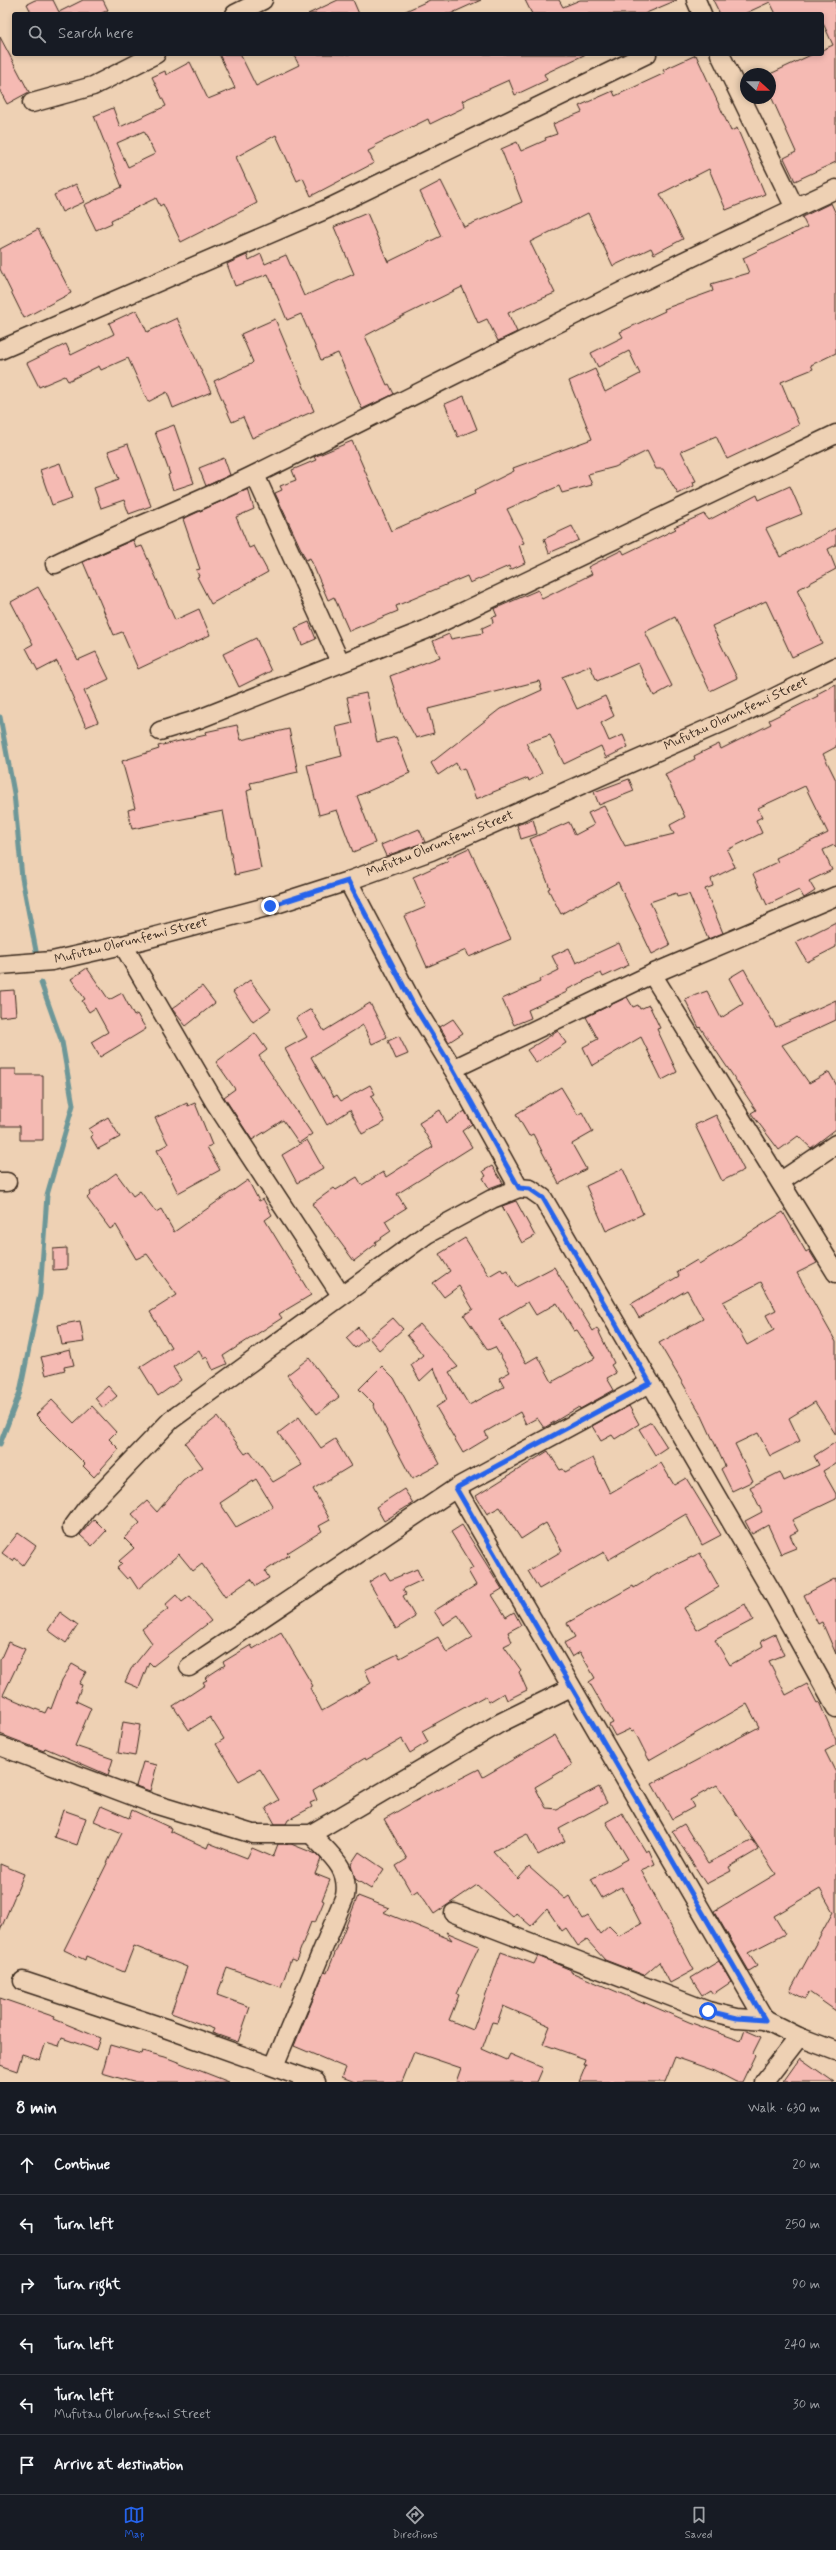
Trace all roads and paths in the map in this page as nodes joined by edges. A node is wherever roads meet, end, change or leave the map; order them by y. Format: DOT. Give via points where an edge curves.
graph roads {
  1 [pos="263,0"];
  2 [pos="696,0"];
  3 [pos="239,12"];
  4 [pos="701,12"];
  5 [pos="152,56"];
  6 [pos="643,56"];
  7 [pos="721,56"];
  8 [pos="32,103"];
  9 [pos="836,189"];
  10 [pos="795,208"];
  11 [pos="0,350"];
  12 [pos="836,434"];
  13 [pos="255,475"];
  14 [pos="56,564"];
  15 [pos="340,662"];
  16 [pos="836,667"];
  17 [pos="160,731"];
  18 [pos="348,881"];
  19 [pos="836,896"];
  20 [pos="123,945"];
  21 [pos="0,965"];
  22 [pos="652,974"];
  23 [pos="453,1069"];
  24 [pos="836,1144"];
  25 [pos="781,1181"];
  26 [pos="519,1188"];
  27 [pos="836,1273"];
  28 [pos="341,1295"];
  29 [pos="650,1383"];
  30 [pos="456,1488"];
  31 [pos="72,1528"];
  32 [pos="189,1667"];
  33 [pos="571,1688"];
  34 [pos="836,1708"];
  35 [pos="0,1746"];
  36 [pos="311,1834"];
  37 [pos="454,1913"];
  38 [pos="23,1981"];
  39 [pos="765,2020"];
  40 [pos="799,2037"];
  41 [pos="836,2051"];
  42 [pos="274,2066"];
  43 [pos="316,2082"];
  44 [pos="764,2082"];
  1 -- 3 [label="street"];
  2 -- 4 [label="street"];
  5 -- 8 [label="street" via="93,86"];
  6 -- 11 [label="street" via="327,209"];
  7 -- 10 [label="street"];
  9 -- 10 [label="street"];
  10 -- 13 [label="street"];
  12 -- 15 [label="street" via="480,605 425,630"];
  13 -- 14 [label="street" via="117,534"];
  13 -- 15 [label="street"];
  15 -- 17 [label="street" via="199,719"];
  16 -- 18 [label="street, Mufutau Olorunfemi Street" via="737,716 453,841"];
  18 -- 20 [label="street, Mufutau Olorunfemi Street" via="270,906"];
  18 -- 23 [label="street" via="413,1004"];
  19 -- 22 [label="street"];
  20 -- 21 [label="street, Mufutau Olorunfemi Street" via="52,961"];
  20 -- 28 [label="street" via="214,1101"];
  22 -- 23 [label="street"];
  22 -- 25 [label="street"];
  23 -- 26 [label="street"];
  24 -- 25 [label="street"];
  25 -- 27 [label="street"];
  26 -- 28 [label="street" via="492,1199 427,1234"];
  26 -- 29 [label="street" via="530,1189 543,1198"];
  28 -- 31 [label="street" via="171,1420 86,1509"];
  29 -- 30 [label="street"];
  29 -- 34 [label="street" via="772,1592"];
  30 -- 32 [label="street"];
  30 -- 33 [label="street"];
  33 -- 36 [label="street" via="500,1723"];
  33 -- 39 [label="street"];
  35 -- 36 [label="street" via="154,1804 253,1834"];
  36 -- 42 [label="street" via="340,1865 347,1885 345,1896"];
  37 -- 39 [label="street" via="708,2011 737,2018"];
  38 -- 42 [label="street"];
  39 -- 40 [label="street"];
  40 -- 41 [label="street"];
  40 -- 44 [label="street"];
  42 -- 43 [label="street"];
}
